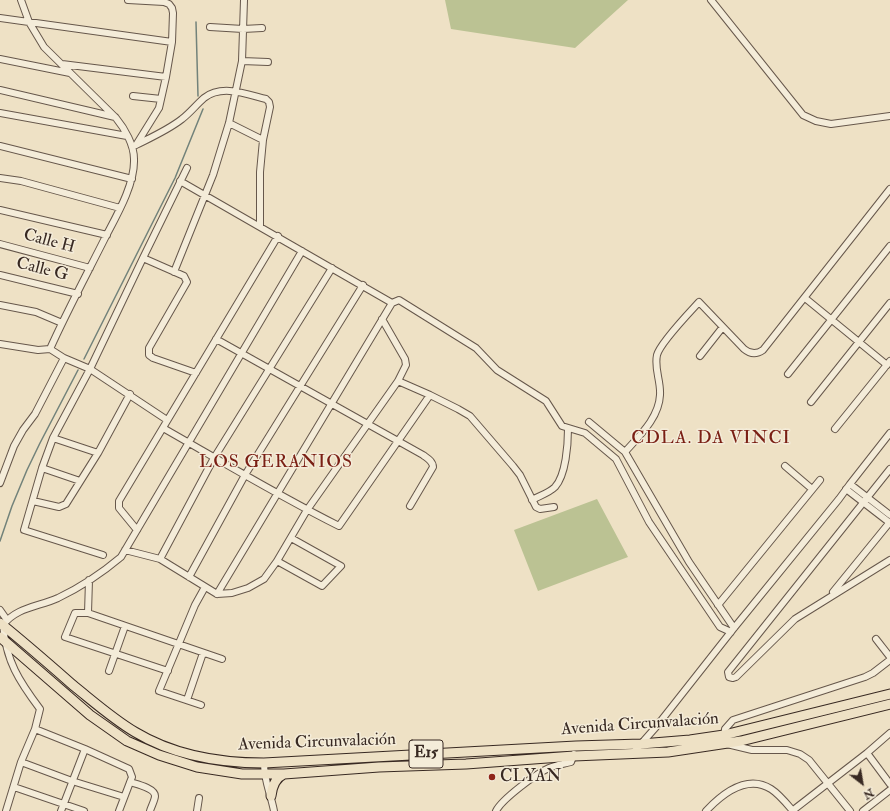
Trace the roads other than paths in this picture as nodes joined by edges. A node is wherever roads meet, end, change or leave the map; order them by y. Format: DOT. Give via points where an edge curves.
graph roads {
  1 [pos="21,0"];
  2 [pos="128,0"];
  3 [pos="244,0"];
  4 [pos="711,0"];
  5 [pos="0,18"];
  6 [pos="29,22"];
  7 [pos="210,28"];
  8 [pos="262,28"];
  9 [pos="243,29"];
  10 [pos="172,42"];
  11 [pos="0,58"];
  12 [pos="242,62"];
  13 [pos="268,62"];
  14 [pos="62,64"];
  15 [pos="70,73"];
  16 [pos="166,78"];
  17 [pos="0,90"];
  18 [pos="236,91"];
  19 [pos="133,96"];
  20 [pos="161,99"];
  21 [pos="0,113"];
  22 [pos="890,116"];
  23 [pos="116,118"];
  24 [pos="229,123"];
  25 [pos="127,136"];
  26 [pos="263,140"];
  27 [pos="0,146"];
  28 [pos="134,147"];
  29 [pos="187,168"];
  30 [pos="0,178"];
  31 [pos="132,179"];
  32 [pos="180,181"];
  33 [pos="890,189"];
  34 [pos="205,195"];
  35 [pos="120,208"];
  36 [pos="0,210"];
  37 [pos="260,226"];
  38 [pos="107,235"];
  39 [pos="278,236"];
  40 [pos="0,244"];
  41 [pos="890,246"];
  42 [pos="302,250"];
  43 [pos="142,258"];
  44 [pos="90,268"];
  45 [pos="332,268"];
  46 [pos="174,272"];
  47 [pos="0,275"];
  48 [pos="363,285"];
  49 [pos="78,294"];
  50 [pos="805,298"];
  51 [pos="392,303"];
  52 [pos="890,303"];
  53 [pos="0,305"];
  54 [pos="382,319"];
  55 [pos="831,320"];
  56 [pos="62,323"];
  57 [pos="722,328"];
  58 [pos="216,338"];
  59 [pos="859,342"];
  60 [pos="0,344"];
  61 [pos="50,349"];
  62 [pos="242,353"];
  63 [pos="700,356"];
  64 [pos="64,358"];
  65 [pos="888,363"];
  66 [pos="269,368"];
  67 [pos="90,369"];
  68 [pos="196,373"];
  69 [pos="788,374"];
  70 [pos="398,381"];
  71 [pos="300,386"];
  72 [pos="130,394"];
  73 [pos="430,395"];
  74 [pos="811,402"];
  75 [pos="331,403"];
  76 [pos="168,420"];
  77 [pos="589,422"];
  78 [pos="368,424"];
  79 [pos="163,428"];
  80 [pos="568,429"];
  81 [pos="835,430"];
  82 [pos="890,433"];
  83 [pos="54,438"];
  84 [pos="398,441"];
  85 [pos="188,443"];
  86 [pos="625,452"];
  87 [pos="98,453"];
  88 [pos="214,458"];
  89 [pos="785,466"];
  90 [pos="42,468"];
  91 [pos="890,469"];
  92 [pos="245,474"];
  93 [pos="820,480"];
  94 [pos="80,481"];
  95 [pos="0,483"];
  96 [pos="848,486"];
  97 [pos="812,489"];
  98 [pos="276,494"];
  99 [pos="532,500"];
  100 [pos="865,500"];
  101 [pos="33,501"];
  102 [pos="410,506"];
  103 [pos="554,507"];
  104 [pos="307,510"];
  105 [pos="890,515"];
  106 [pos="890,523"];
  107 [pos="137,530"];
  108 [pos="291,538"];
  109 [pos="125,550"];
  110 [pos="103,555"];
  111 [pos="160,560"];
  112 [pos="890,560"];
  113 [pos="277,561"];
  114 [pos="189,577"];
  115 [pos="89,580"];
  116 [pos="205,586"];
  117 [pos="217,594"];
  118 [pos="830,597"];
  119 [pos="718,605"];
  120 [pos="0,610"];
  121 [pos="88,613"];
  122 [pos="3,623"];
  123 [pos="125,626"];
  124 [pos="733,630"];
  125 [pos="2,639"];
  126 [pos="876,639"];
  127 [pos="178,645"];
  128 [pos="203,653"];
  129 [pos="116,654"];
  130 [pos="890,657"];
  131 [pos="222,659"];
  132 [pos="890,660"];
  133 [pos="168,670"];
  134 [pos="110,671"];
  135 [pos="890,694"];
  136 [pos="187,700"];
  137 [pos="890,704"];
  138 [pos="201,705"];
  139 [pos="35,729"];
  140 [pos="890,732"];
  141 [pos="724,739"];
  142 [pos="641,744"];
  143 [pos="576,746"];
  144 [pos="85,749"];
  145 [pos="633,753"];
  146 [pos="867,753"];
  147 [pos="574,756"];
  148 [pos="21,762"];
  149 [pos="264,763"];
  150 [pos="264,774"];
  151 [pos="284,774"];
  152 [pos="72,781"];
  153 [pos="130,782"];
  154 [pos="827,783"];
  155 [pos="890,784"];
  156 [pos="14,787"];
  157 [pos="890,790"];
  158 [pos="271,796"];
  159 [pos="124,797"];
  160 [pos="199,798"];
  161 [pos="62,808"];
  162 [pos="6,811"];
  163 [pos="84,811"];
  164 [pos="118,811"];
  165 [pos="150,811"];
  166 [pos="197,811"];
  167 [pos="274,811"];
  168 [pos="496,811"];
  169 [pos="706,811"];
  170 [pos="793,811"];
  171 [pos="850,811"];
  172 [pos="863,811"];
  1 -- 6 [label="street"];
  2 -- 10 [label="street" via="169,4 173,13"];
  3 -- 9 [label="street"];
  4 -- 22 [label="street" via="802,116 831,124"];
  5 -- 6 [label="street"];
  6 -- 10 [label="street"];
  6 -- 14 [label="street" via="44,47"];
  7 -- 9 [label="street"];
  8 -- 9 [label="street"];
  9 -- 12 [label="street"];
  10 -- 16 [label="street"];
  11 -- 15 [label="street"];
  12 -- 13 [label="street"];
  12 -- 18 [label="street"];
  14 -- 15 [label="street"];
  14 -- 16 [label="street"];
  15 -- 23 [label="street"];
  16 -- 20 [label="street"];
  17 -- 23 [label="street"];
  18 -- 24 [label="street"];
  18 -- 26 [label="street" via="269,102"];
  18 -- 28 [label="street" via="210,94 170,128"];
  19 -- 20 [label="street"];
  20 -- 28 [label="street"];
  21 -- 25 [label="street"];
  23 -- 25 [label="street"];
  24 -- 26 [label="street"];
  24 -- 34 [label="street"];
  25 -- 28 [label="street"];
  26 -- 37 [label="street"];
  27 -- 31 [label="street"];
  28 -- 31 [label="street"];
  29 -- 32 [label="street"];
  30 -- 35 [label="street" via="21,181"];
  31 -- 35 [label="street"];
  32 -- 34 [label="street"];
  32 -- 43 [label="street"];
  33 -- 50 [label="street"];
  34 -- 37 [label="street"];
  34 -- 46 [label="street"];
  35 -- 38 [label="street"];
  36 -- 38 [label="street"];
  37 -- 39 [label="street"];
  38 -- 44 [label="street"];
  39 -- 42 [label="street"];
  39 -- 58 [label="street"];
  40 -- 44 [label="street, Calle H"];
  41 -- 55 [label="street"];
  42 -- 45 [label="street"];
  42 -- 62 [label="street"];
  43 -- 46 [label="street"];
  43 -- 67 [label="street"];
  44 -- 49 [label="street"];
  45 -- 48 [label="street"];
  45 -- 66 [label="street"];
  46 -- 68 [label="street" via="184,276 187,284 148,348 148,353 151,357"];
  47 -- 49 [label="street, Calle G"];
  48 -- 51 [label="street"];
  48 -- 71 [label="street"];
  49 -- 56 [label="street"];
  50 -- 55 [label="street"];
  50 -- 57 [label="street" via="760,352 747,352"];
  51 -- 54 [label="street"];
  51 -- 80 [label="street" via="399,300 476,348 497,370 546,401 562,426"];
  52 -- 59 [label="street"];
  53 -- 56 [label="street" via="36,312"];
  54 -- 70 [label="street" via="405,359 406,365"];
  54 -- 75 [label="street"];
  55 -- 59 [label="street"];
  55 -- 69 [label="street"];
  56 -- 61 [label="street"];
  57 -- 63 [label="street"];
  57 -- 86 [label="street" via="698,302 662,345 657,354 656,366 660,395 657,410 647,427"];
  58 -- 62 [label="street"];
  58 -- 68 [label="street"];
  59 -- 65 [label="street"];
  59 -- 74 [label="street"];
  60 -- 61 [label="street" via="38,350"];
  61 -- 64 [label="street"];
  62 -- 66 [label="street"];
  62 -- 85 [label="street"];
  64 -- 67 [label="street"];
  64 -- 95 [label="street" via="35,414 14,446"];
  65 -- 81 [label="street"];
  66 -- 71 [label="street"];
  66 -- 88 [label="street"];
  67 -- 72 [label="street"];
  67 -- 83 [label="street"];
  68 -- 76 [label="street"];
  70 -- 73 [label="street"];
  70 -- 78 [label="street"];
  71 -- 75 [label="street"];
  71 -- 92 [label="street"];
  72 -- 76 [label="street"];
  72 -- 87 [label="street"];
  73 -- 84 [label="street"];
  73 -- 99 [label="street" via="464,413 479,426 520,475"];
  75 -- 78 [label="street"];
  75 -- 98 [label="street"];
  76 -- 79 [label="street"];
  77 -- 86 [label="street"];
  78 -- 84 [label="street"];
  78 -- 104 [label="street"];
  79 -- 85 [label="street"];
  79 -- 107 [label="street" via="119,501 119,508"];
  80 -- 99 [label="street" via="567,452 558,482 552,489"];
  80 -- 124 [label="street" via="585,433 616,459 649,522 720,627"];
  82 -- 96 [label="street"];
  83 -- 87 [label="street"];
  83 -- 90 [label="street"];
  84 -- 102 [label="street" via="423,455 433,464"];
  84 -- 104 [label="street" via="339,526"];
  85 -- 88 [label="street"];
  85 -- 107 [label="street"];
  86 -- 119 [label="street" via="689,562"];
  87 -- 94 [label="street"];
  88 -- 92 [label="street"];
  88 -- 111 [label="street"];
  89 -- 97 [label="street"];
  90 -- 94 [label="street"];
  90 -- 101 [label="street"];
  91 -- 100 [label="street"];
  92 -- 98 [label="street"];
  92 -- 114 [label="street"];
  93 -- 97 [label="street"];
  94 -- 101 [label="street" via="63,506"];
  96 -- 100 [label="street"];
  96 -- 124 [label="street"];
  97 -- 119 [label="street"];
  98 -- 104 [label="street"];
  98 -- 117 [label="street"];
  99 -- 103 [label="street" via="538,508"];
  100 -- 105 [label="street"];
  100 -- 106 [label="street"];
  100 -- 118 [label="street" via="728,672 729,677 736,677 795,619"];
  101 -- 110 [label="street" via="24,530"];
  104 -- 108 [label="street"];
  106 -- 118 [label="street"];
  107 -- 109 [label="street"];
  108 -- 113 [label="street"];
  108 -- 113 [label="street" via="341,566 322,586"];
  109 -- 111 [label="street"];
  109 -- 115 [label="street" via="121,557"];
  111 -- 114 [label="street"];
  112 -- 118 [label="street"];
  113 -- 117 [label="street" via="264,579 248,588"];
  114 -- 116 [label="street"];
  115 -- 121 [label="street"];
  115 -- 122 [label="street" via="57,598 13,614"];
  116 -- 117 [label="street"];
  116 -- 127 [label="street"];
  119 -- 124 [label="street"];
  120 -- 122 [label="street"];
  121 -- 123 [label="street"];
  121 -- 129 [label="street" via="75,613 65,637"];
  122 -- 125 [label="street"];
  122 -- 149 [label="highway, Avenida Circunvalación / E15" via="100,708 135,732 166,747 202,758 224,762"];
  123 -- 127 [label="street"];
  123 -- 129 [label="street"];
  124 -- 142 [label="street"];
  125 -- 139 [label="street" via="12,668 23,688 40,709"];
  125 -- 150 [label="highway, Avenida Circunvalación / E15" via="90,716 127,741 158,755 197,767"];
  126 -- 130 [label="street"];
  127 -- 128 [label="street"];
  127 -- 133 [label="street"];
  128 -- 131 [label="street"];
  128 -- 136 [label="street"];
  129 -- 133 [label="street"];
  129 -- 134 [label="street"];
  132 -- 141 [label="street" via="869,676 733,720 726,726"];
  133 -- 136 [label="street" via="159,691"];
  135 -- 141 [label="highway, Avenida Circunvalación / E15"];
  136 -- 138 [label="street"];
  137 -- 141 [label="highway, Avenida Circunvalación / E15" via="769,735"];
  139 -- 144 [label="street"];
  139 -- 148 [label="street"];
  140 -- 146 [label="street"];
  141 -- 142 [label="highway, Avenida Circunvalación / E15"];
  141 -- 145 [label="highway, Avenida Circunvalación / E15" via="668,752"];
  141 -- 154 [label="street" via="752,750 787,750 800,754 810,760"];
  142 -- 143 [label="highway, Avenida Circunvalación / E15"];
  142 -- 145 [label="street"];
  143 -- 147 [label="street"];
  143 -- 149 [label="highway, Avenida Circunvalación / E15"];
  144 -- 152 [label="street"];
  144 -- 153 [label="street" via="129,769 132,777"];
  145 -- 147 [label="highway, Avenida Circunvalación / E15"];
  146 -- 154 [label="street"];
  146 -- 155 [label="street"];
  147 -- 151 [label="highway, Avenida Circunvalación / E15"];
  147 -- 168 [label="street" via="571,762 541,772 504,801"];
  148 -- 152 [label="street"];
  148 -- 156 [label="street"];
  149 -- 150 [label="street"];
  150 -- 151 [label="highway, Avenida Circunvalación / E15"];
  150 -- 158 [label="street"];
  151 -- 158 [label="highway" via="274,783"];
  152 -- 159 [label="street"];
  152 -- 161 [label="street"];
  153 -- 159 [label="street"];
  153 -- 165 [label="street" via="154,793"];
  154 -- 170 [label="street"];
  154 -- 171 [label="street"];
  156 -- 161 [label="street"];
  156 -- 162 [label="street"];
  157 -- 172 [label="street"];
  158 -- 167 [label="street"];
  159 -- 164 [label="street"];
  160 -- 166 [label="street"];
  161 -- 163 [label="street"];
  169 -- 170 [label="street" via="730,791 743,784 754,783 772,789"];
}
